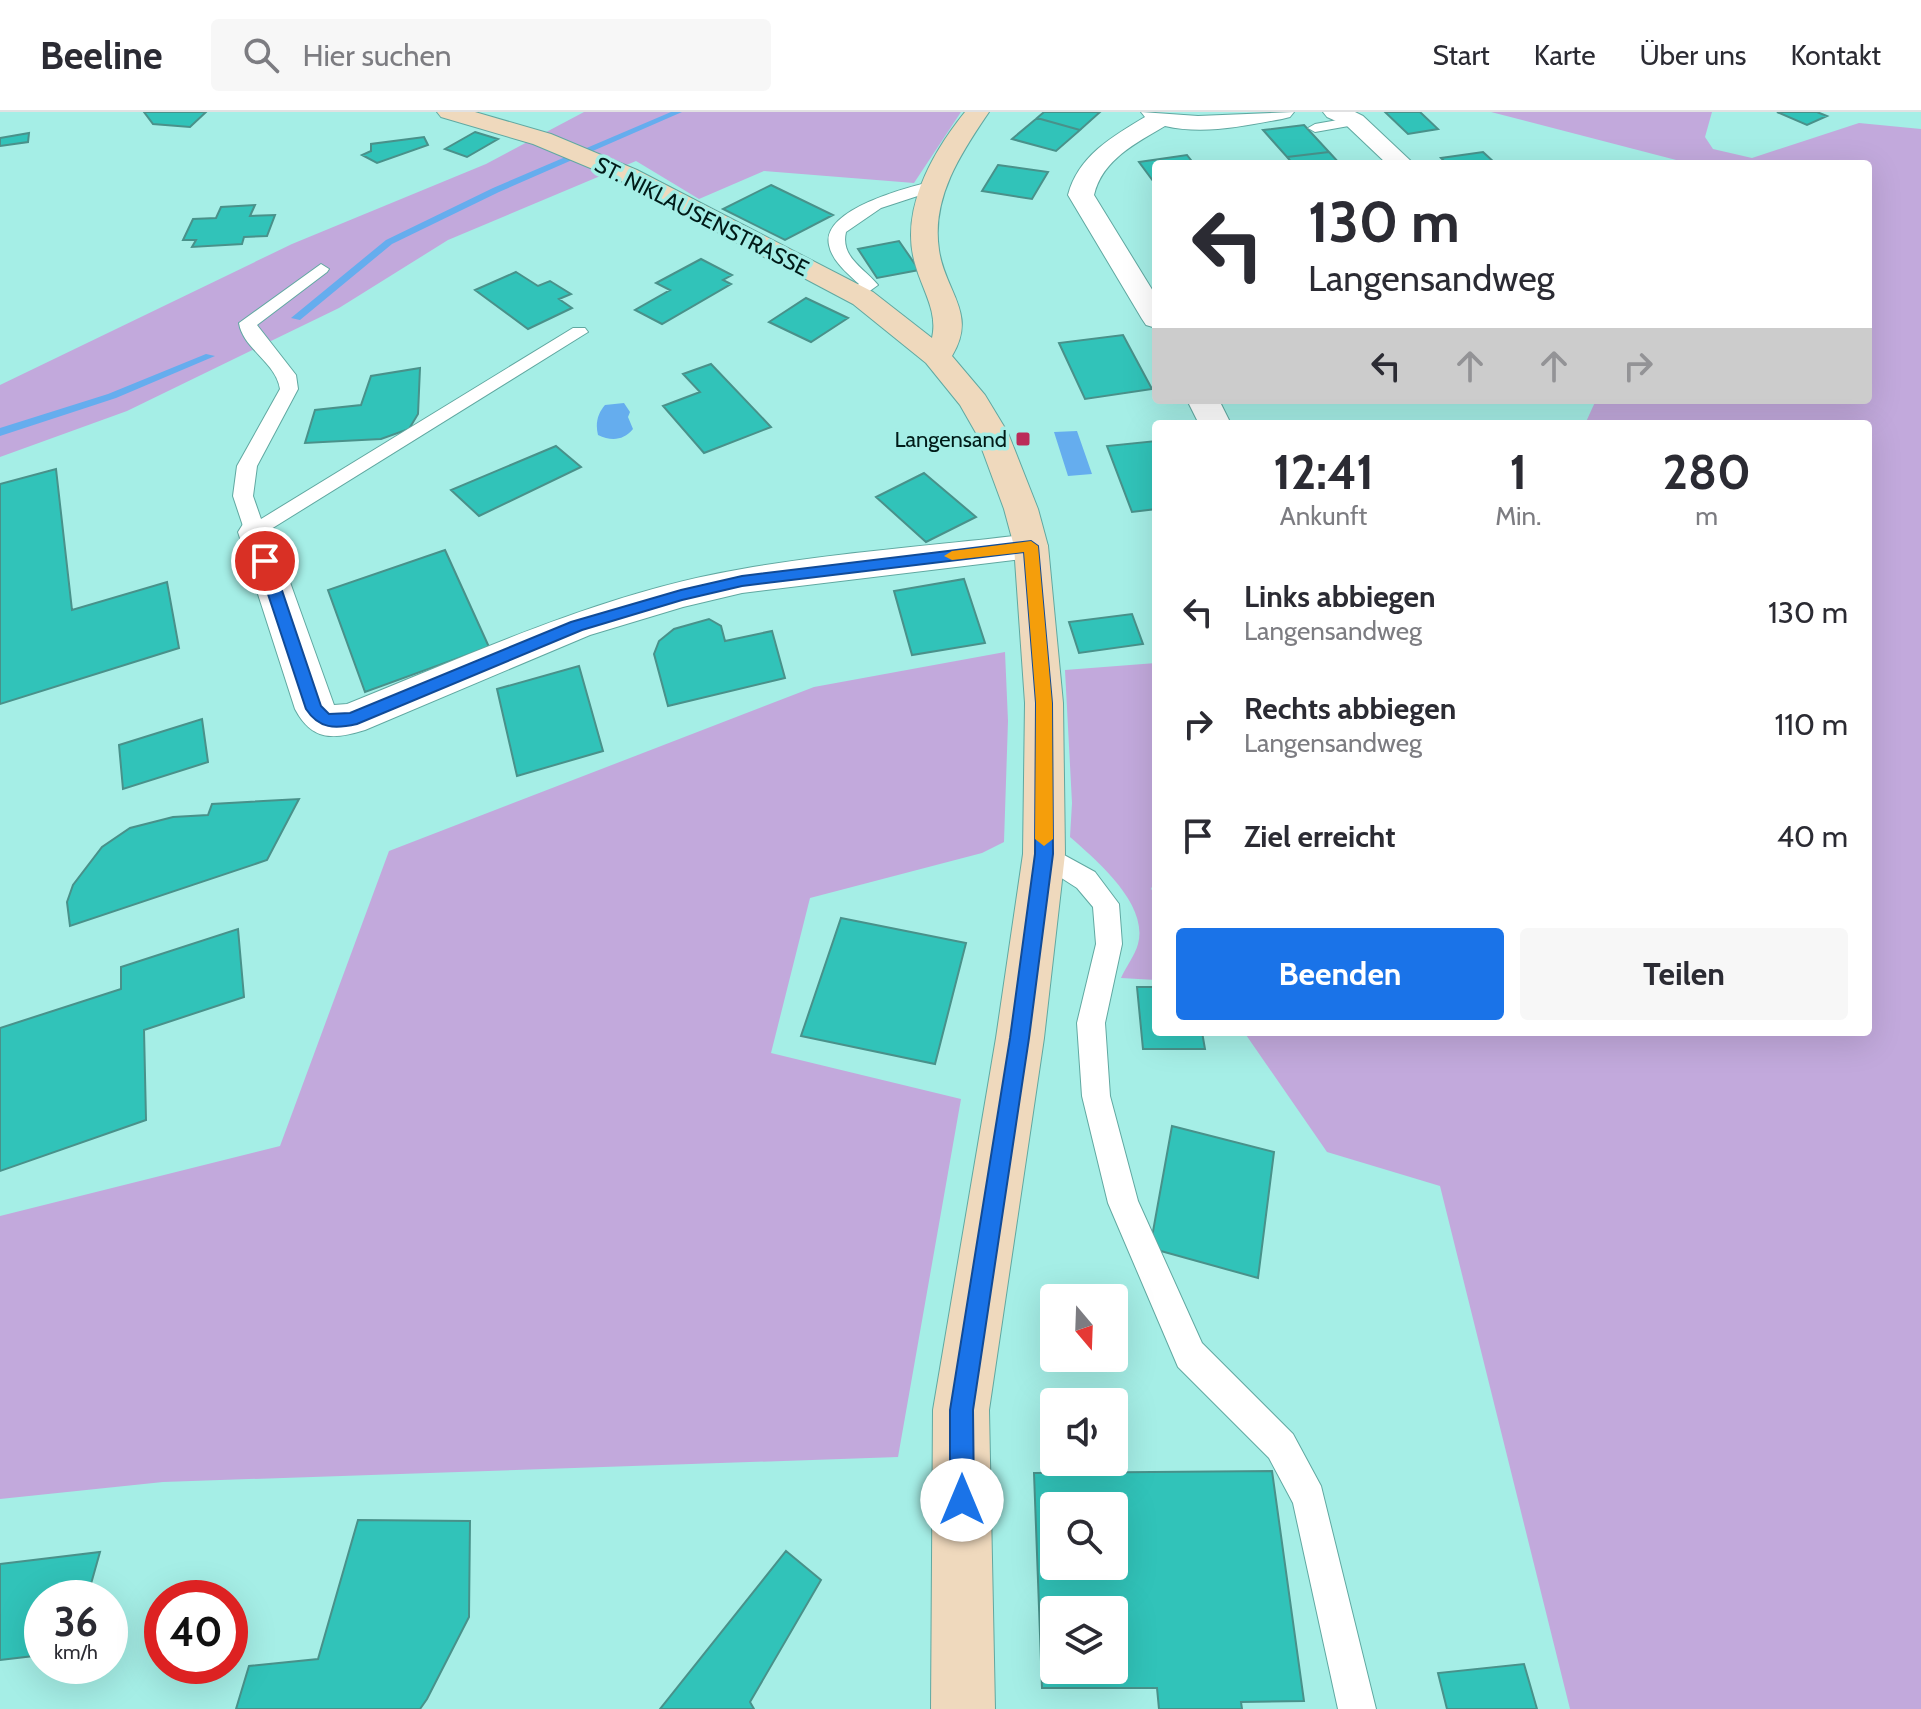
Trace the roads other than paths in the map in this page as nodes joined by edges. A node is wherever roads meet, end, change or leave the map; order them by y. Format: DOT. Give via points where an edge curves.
graph roads {
  1 [pos="449,112"];
  2 [pos="977,112"];
  3 [pos="1282,112"];
  4 [pos="1157,115"];
  5 [pos="1345,117"];
  6 [pos="1315,128"];
  7 [pos="1396,160"];
  8 [pos="934,186"];
  9 [pos="321,269"];
  10 [pos="854,294"];
  11 [pos="1152,312"];
  12 [pos="579,332"];
  13 [pos="937,357"];
  14 [pos="255,532"];
  15 [pos="1031,546"];
  16 [pos="1044,854"];
  17 [pos="963,1709"];
  18 [pos="1357,1709"];
  1 -- 10 [label="street, ST. NIKLAUSENSTRASSE" via="542,139 628,175"];
  2 -- 8 [label="street"];
  3 -- 4 [label="street" via="1206,123"];
  4 -- 11 [label="street" via="1096,165 1083,181 1081,195"];
  5 -- 6 [label="lane"];
  5 -- 7 [label="street"];
  8 -- 10 [label="lane" via="894,196 838,231 836,242 848,265 870,285"];
  8 -- 13 [label="street" via="924,248 951,329"];
  9 -- 14 [label="lane" via="248,323 287,375 289,389 247,466 243,496"];
  10 -- 13 [label="street, ST. NIKLAUSENSTRASSE"];
  12 -- 14 [label="lane"];
  13 -- 15 [label="street, ST. NIKLAUSENSTRASSE" via="992,433"];
  14 -- 15 [label="street" via="314,709 325,721 351,719 577,626 681,595 742,581"];
  15 -- 16 [label="street, ST. NIKLAUSENSTRASSE" via="1044,703"];
  16 -- 17 [label="street, ST. NIKLAUSENSTRASSE" via="961,1410"];
  16 -- 18 [label="lane" via="1086,880 1106,904 1109,944 1091,1023 1096,1096 1123,1203 1190,1355 1281,1446 1309,1498"];
}
